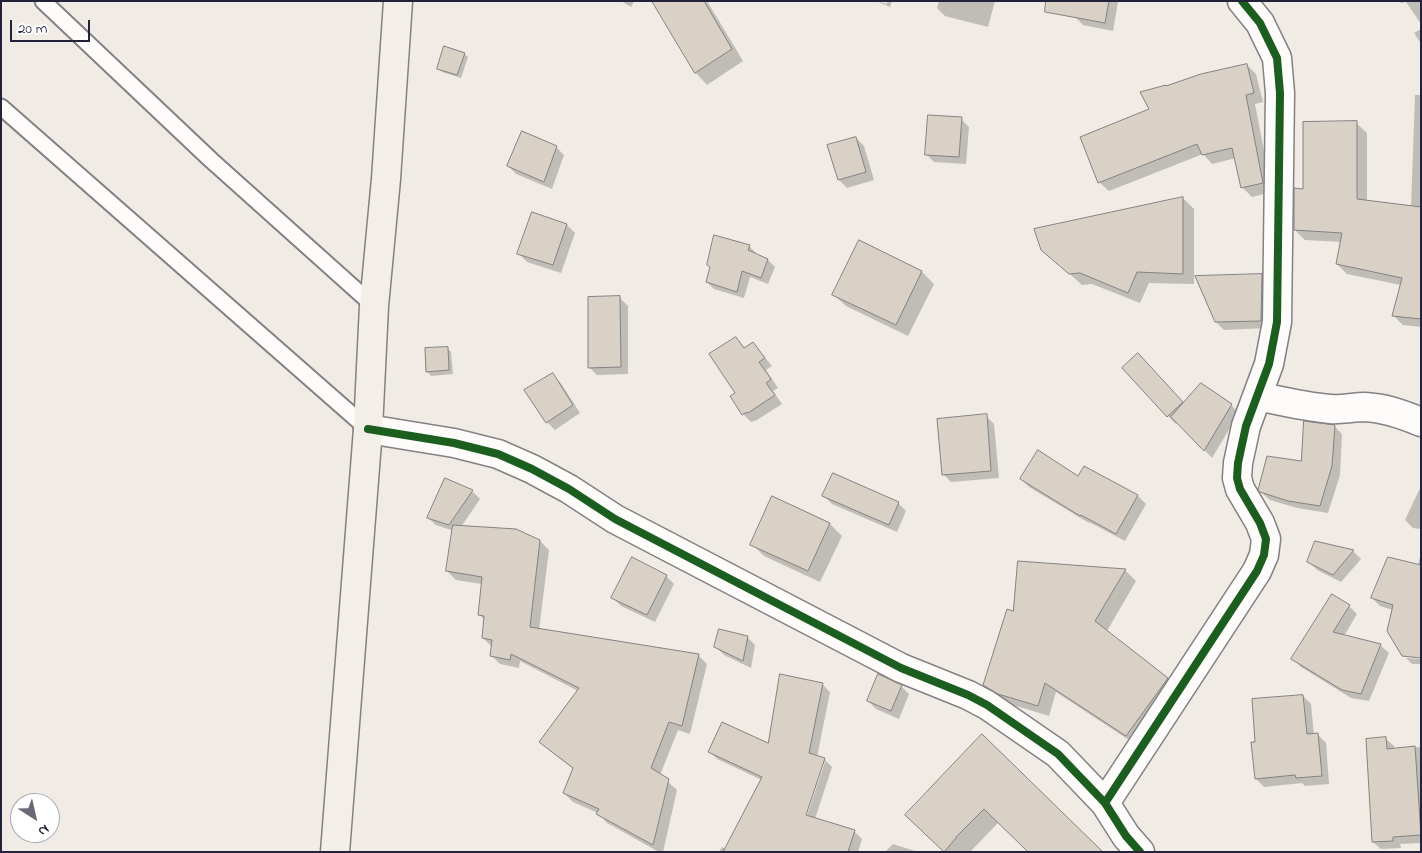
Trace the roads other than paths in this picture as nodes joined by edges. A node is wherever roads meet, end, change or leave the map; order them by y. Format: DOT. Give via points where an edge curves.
graph roads {
  1 [pos="43,1"];
  2 [pos="398,1"];
  3 [pos="1242,1"];
  4 [pos="1,107"];
  5 [pos="374,306"];
  6 [pos="1257,396"];
  7 [pos="1421,422"];
  8 [pos="368,429"];
  9 [pos="1105,803"];
  10 [pos="335,852"];
  11 [pos="1140,852"];
  1 -- 5 [label="lane" via="211,160"];
  2 -- 5 [label="main road"];
  3 -- 6 [label="street" via="1260,22 1276,58 1280,93 1277,322 1269,364"];
  4 -- 8 [label="lane"];
  5 -- 8 [label="main road"];
  6 -- 7 [label="street" via="1333,409 1382,409"];
  6 -- 9 [label="street" via="1246,426 1237,478 1266,539 1264,555 1257,571"];
  8 -- 9 [label="street" via="454,443 489,452 532,469 615,519 901,668 987,705 1058,754"];
  8 -- 10 [label="main road"];
  9 -- 11 [label="street"];
}
